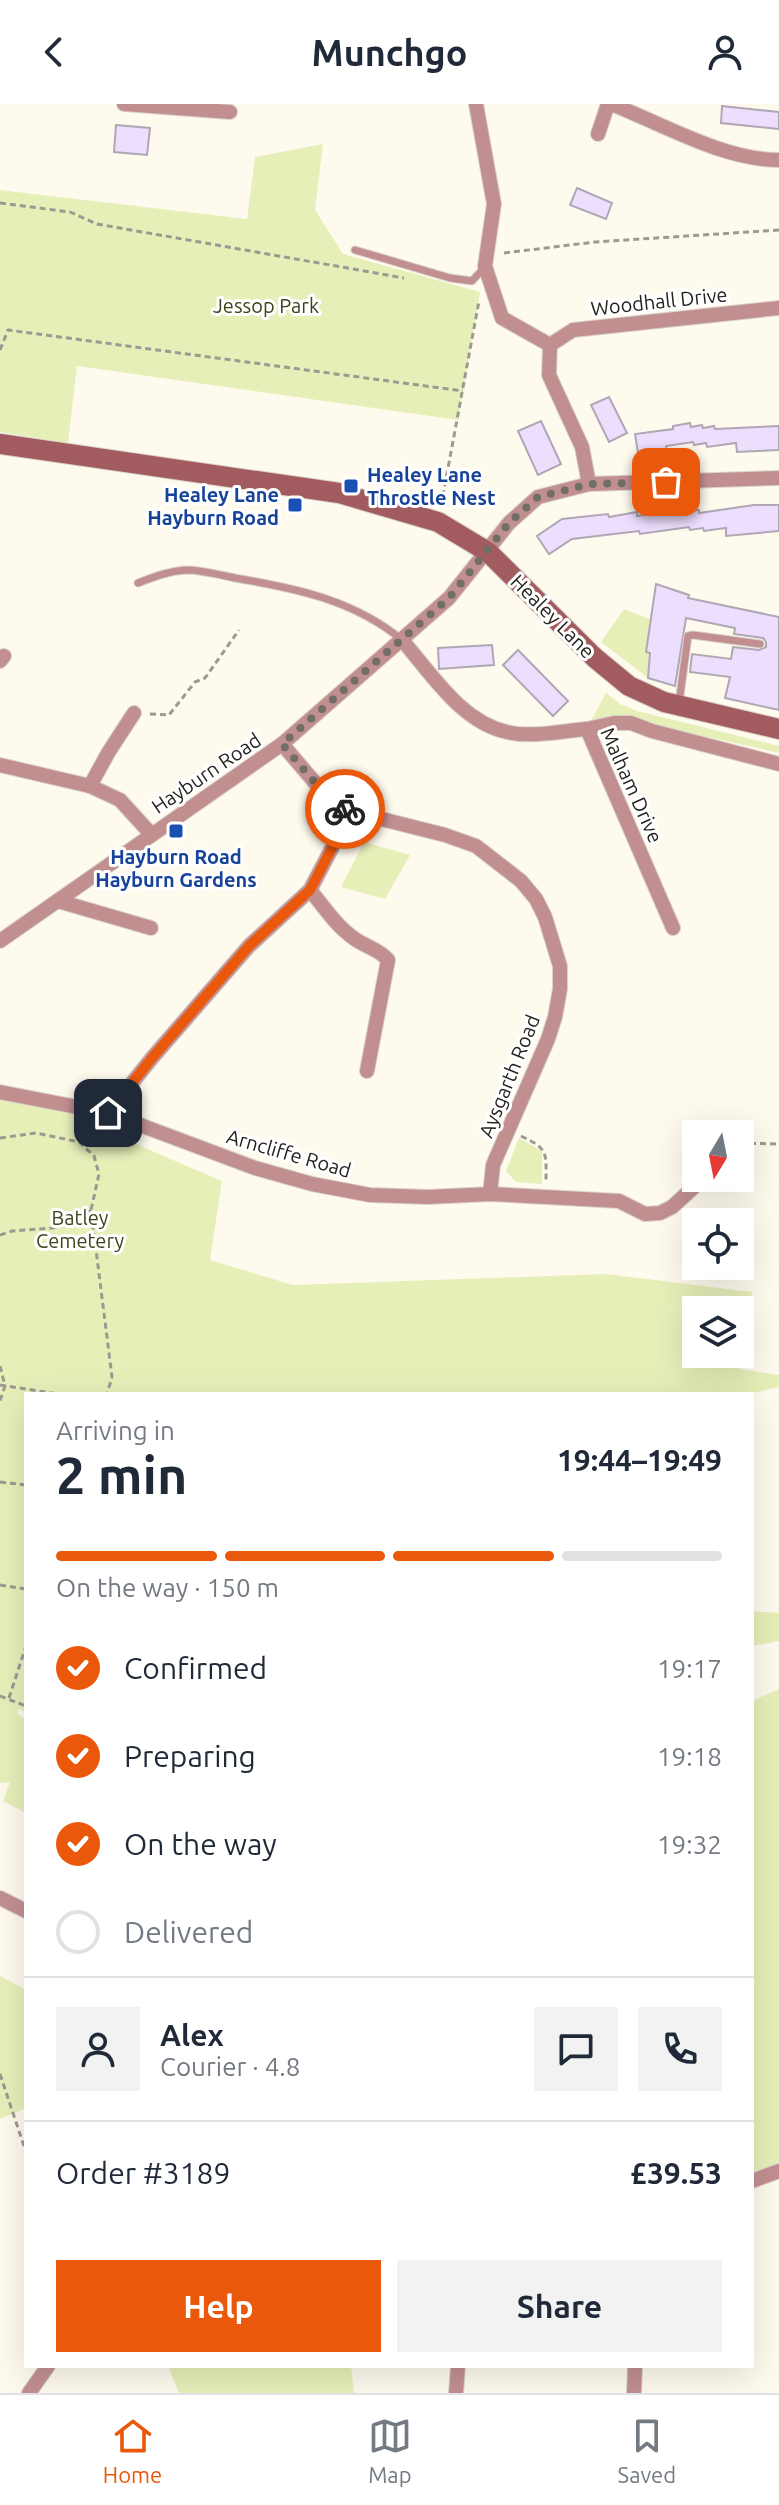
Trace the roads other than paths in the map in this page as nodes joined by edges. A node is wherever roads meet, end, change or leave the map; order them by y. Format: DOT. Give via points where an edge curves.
graph roads {
  1 [pos="124,104"];
  2 [pos="476,104"];
  3 [pos="610,104"];
  4 [pos="643,110"];
  5 [pos="230,112"];
  6 [pos="598,134"];
  7 [pos="779,160"];
  8 [pos="355,250"];
  9 [pos="485,266"];
  10 [pos="779,308"];
  11 [pos="550,345"];
  12 [pos="0,444"];
  13 [pos="779,478"];
  14 [pos="589,484"];
  15 [pos="488,552"];
  16 [pos="138,583"];
  17 [pos="402,640"];
  18 [pos="760,644"];
  19 [pos="679,705"];
  20 [pos="134,713"];
  21 [pos="587,729"];
  22 [pos="779,729"];
  23 [pos="282,744"];
  24 [pos="779,764"];
  25 [pos="0,765"];
  26 [pos="90,786"];
  27 [pos="346,810"];
  28 [pos="151,834"];
  29 [pos="310,890"];
  30 [pos="58,901"];
  31 [pos="151,928"];
  32 [pos="673,928"];
  33 [pos="0,941"];
  34 [pos="367,1071"];
  35 [pos="0,1092"];
  36 [pos="108,1113"];
  37 [pos="695,1192"];
  38 [pos="490,1194"];
  39 [pos="0,1898"];
  40 [pos="24,1910"];
  41 [pos="779,2171"];
  42 [pos="754,2180"];
  43 [pos="47,2368"];
  44 [pos="458,2368"];
  45 [pos="635,2368"];
  46 [pos="29,2393"];
  47 [pos="456,2393"];
  48 [pos="634,2393"];
  1 -- 5 [label="street"];
  2 -- 9 [label="street" via="494,204"];
  3 -- 4 [label="street"];
  3 -- 6 [label="street"];
  4 -- 7 [label="street" via="736,154"];
  8 -- 9 [label="lane" via="472,281"];
  9 -- 11 [label="street" via="502,318"];
  10 -- 11 [label="street, Woodhall Drive" via="573,330"];
  11 -- 14 [label="street" via="549,375 582,447"];
  12 -- 15 [label="main road, Healey Lane" via="339,493 438,522"];
  13 -- 14 [label="street, Hayburn Road"];
  14 -- 15 [label="street, Hayburn Road" via="538,497"];
  15 -- 17 [label="street, Hayburn Road" via="449,598"];
  15 -- 19 [label="main road, Healey Lane" via="606,668 629,686"];
  16 -- 17 [label="lane" via="188,570 289,588 340,602"];
  17 -- 21 [label="street, Malham Drive" via="460,706 489,727 528,735"];
  17 -- 23 [label="street, Hayburn Road"];
  18 -- 19 [label="lane" via="688,636"];
  19 -- 22 [label="main road, Healey Lane"];
  20 -- 26 [label="street"];
  21 -- 24 [label="street" via="631,723"];
  21 -- 32 [label="street, Malham Drive"];
  23 -- 27 [label="street, Aysgarth Road"];
  23 -- 28 [label="street, Hayburn Road"];
  25 -- 26 [label="street"];
  26 -- 28 [label="street" via="120,800"];
  27 -- 29 [label="street"];
  27 -- 38 [label="street, Aysgarth Road" via="476,846 536,899 555,946 560,989 548,1039 493,1165"];
  28 -- 30 [label="street, Hayburn Road"];
  29 -- 34 [label="street" via="356,940 388,960"];
  29 -- 36 [label="street" via="249,946"];
  30 -- 31 [label="street"];
  30 -- 33 [label="street, Hayburn Road"];
  35 -- 36 [label="street, Arncliffe Road"];
  36 -- 38 [label="street, Arncliffe Road" via="312,1184 370,1195"];
  37 -- 38 [label="street, Arncliffe Road" via="660,1213 645,1214 619,1201"];
  39 -- 40 [label="street"];
  41 -- 42 [label="street"];
  43 -- 46 [label="street"];
  44 -- 47 [label="street"];
  45 -- 48 [label="street"];
}
